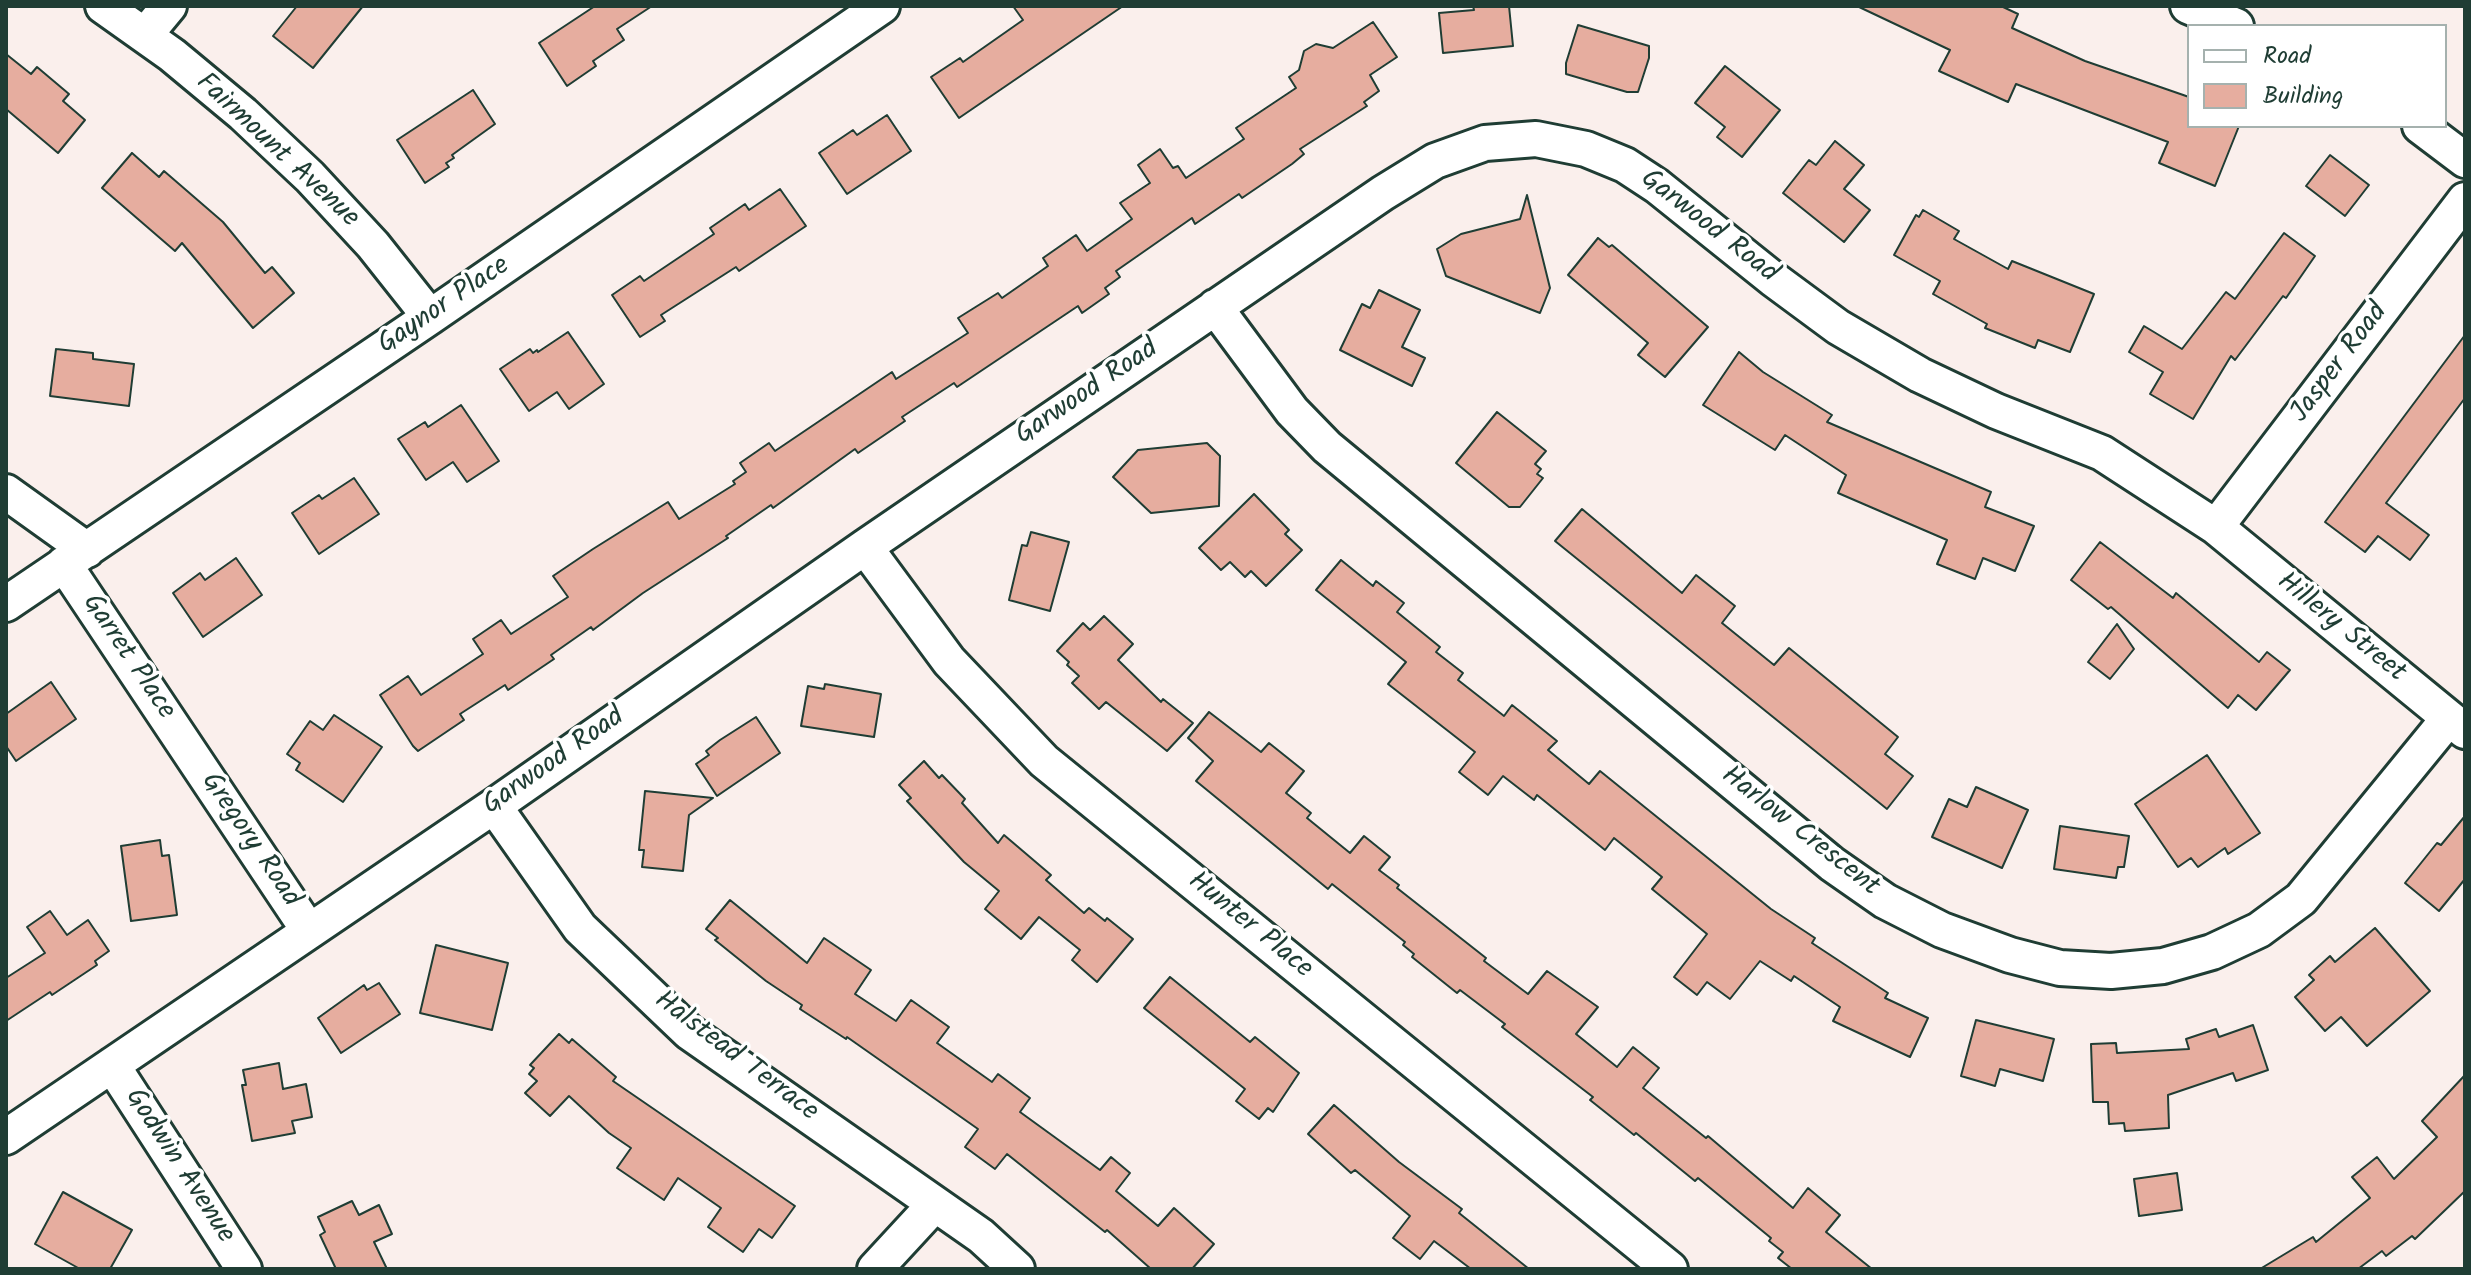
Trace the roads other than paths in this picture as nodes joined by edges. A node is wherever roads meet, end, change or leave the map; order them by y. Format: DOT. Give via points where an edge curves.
graph roads {
  1 [pos="103,6"];
  2 [pos="169,6"];
  3 [pos="882,6"];
  4 [pos="2188,6"];
  5 [pos="2231,24"];
  6 [pos="145,35"];
  7 [pos="2423,128"];
  8 [pos="2465,160"];
  9 [pos="2465,200"];
  10 [pos="2453,240"];
  11 [pos="1215,307"];
  12 [pos="430,317"];
  13 [pos="6,492"];
  14 [pos="2216,527"];
  15 [pos="865,547"];
  16 [pos="76,557"];
  17 [pos="6,604"];
  18 [pos="2457,725"];
  19 [pos="190,752"];
  20 [pos="494,806"];
  21 [pos="309,931"];
  22 [pos="112,1065"];
  23 [pos="6,1137"];
  24 [pos="935,1204"];
  25 [pos="244,1269"];
  26 [pos="875,1269"];
  27 [pos="1017,1269"];
  28 [pos="1670,1269"];
  1 -- 6 [label="street, Fairmount Avenue"];
  2 -- 6 [label="street"];
  3 -- 12 [label="street, Gaynor Place"];
  4 -- 5 [label="street"];
  6 -- 12 [label="street, Fairmount Avenue" via="243,114 310,177"];
  7 -- 8 [label="street"];
  9 -- 10 [label="street, Jasper Road"];
  10 -- 14 [label="street, Jasper Road"];
  11 -- 14 [label="street, Garwood Road" via="1435,161 1485,143 1536,139 1586,149 1657,186 1838,327 1920,375 2102,453"];
  11 -- 15 [label="street, Garwood Road"];
  11 -- 18 [label="street, Harlow Crescent" via="1292,411 1327,447 1832,864 1885,901 1942,930 2010,955 2060,968 2150,968 2212,952 2259,930 2301,899"];
  12 -- 16 [label="street, Gaynor Place"];
  13 -- 16 [label="street, Garret Place"];
  14 -- 18 [label="street, Hillery Street"];
  15 -- 20 [label="street, Garwood Road"];
  15 -- 28 [label="street, Hunter Place" via="949,661 1044,761"];
  16 -- 17 [label="street, Gaynor Place"];
  16 -- 19 [label="street, Garret Place"];
  19 -- 21 [label="street, Gregory Road"];
  20 -- 21 [label="street, Garwood Road"];
  20 -- 24 [label="street, Halstead Terrace" via="580,928 689,1032"];
  21 -- 22 [label="street, Garwood Road"];
  22 -- 23 [label="street, Garwood Road"];
  22 -- 25 [label="street, Godwin Avenue"];
  24 -- 26 [label="street"];
  24 -- 27 [label="street, Halstead Terrace"];
}
